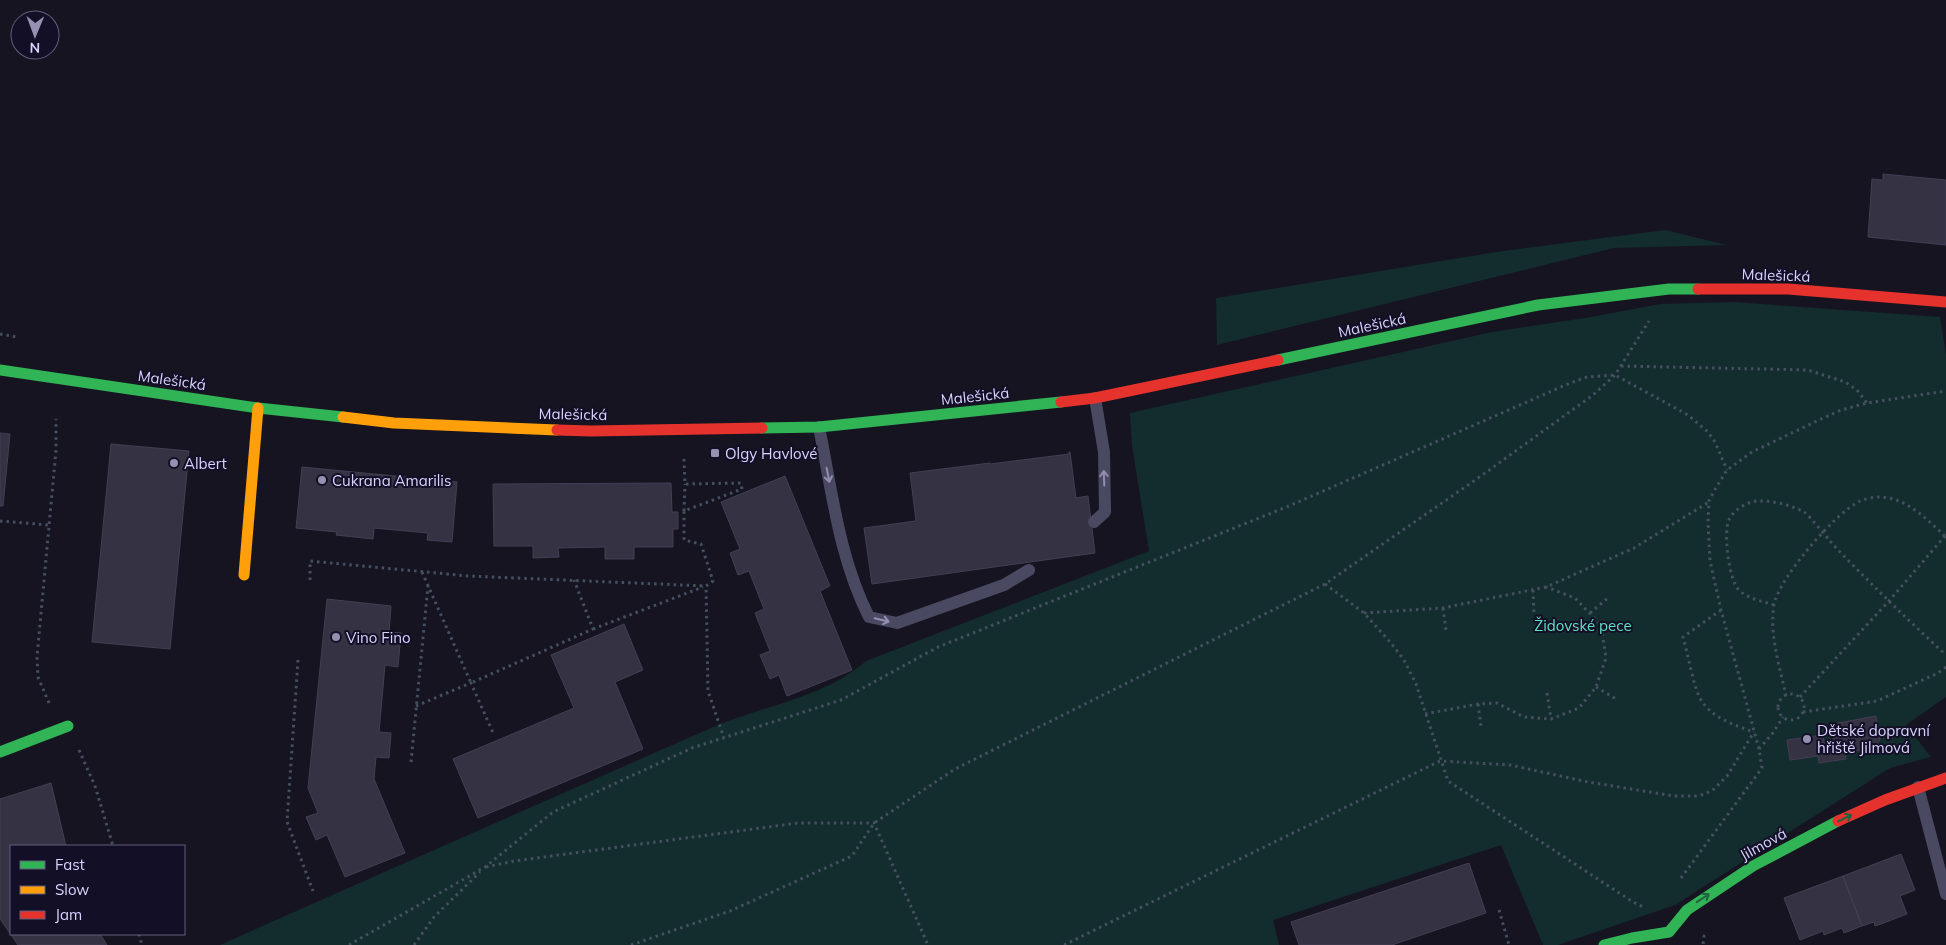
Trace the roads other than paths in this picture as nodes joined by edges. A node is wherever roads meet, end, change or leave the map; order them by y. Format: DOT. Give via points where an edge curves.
graph roads {
  1 [pos="1946,302"];
  2 [pos="0,370"];
  3 [pos="1095,398"];
  4 [pos="258,408"];
  5 [pos="819,427"];
  6 [pos="1094,522"];
  7 [pos="1029,570"];
  8 [pos="244,575"];
  9 [pos="68,726"];
  10 [pos="0,752"];
  11 [pos="1946,778"];
  12 [pos="1918,787"];
  13 [pos="1946,894"];
  14 [pos="1604,945"];
  1 -- 3 [label="street, Malešická" via="1788,289 1669,288 1538,305"];
  2 -- 4 [label="street, Malešická"];
  3 -- 5 [label="street, Malešická"];
  6 -- 3 [label="lane, one-way" via="1105,512 1104,452"];
  4 -- 5 [label="street, Malešická" via="394,423 581,430"];
  4 -- 8 [label="street"];
  5 -- 7 [label="lane, one-way" via="839,534 857,593 869,617 897,623 1004,585"];
  9 -- 10 [label="street"];
  11 -- 12 [label="street, Jilmová"];
  12 -- 13 [label="lane"];
  14 -- 12 [label="street, Jilmová, one-way" via="1669,932 1687,910 1753,866 1852,814"];
}
